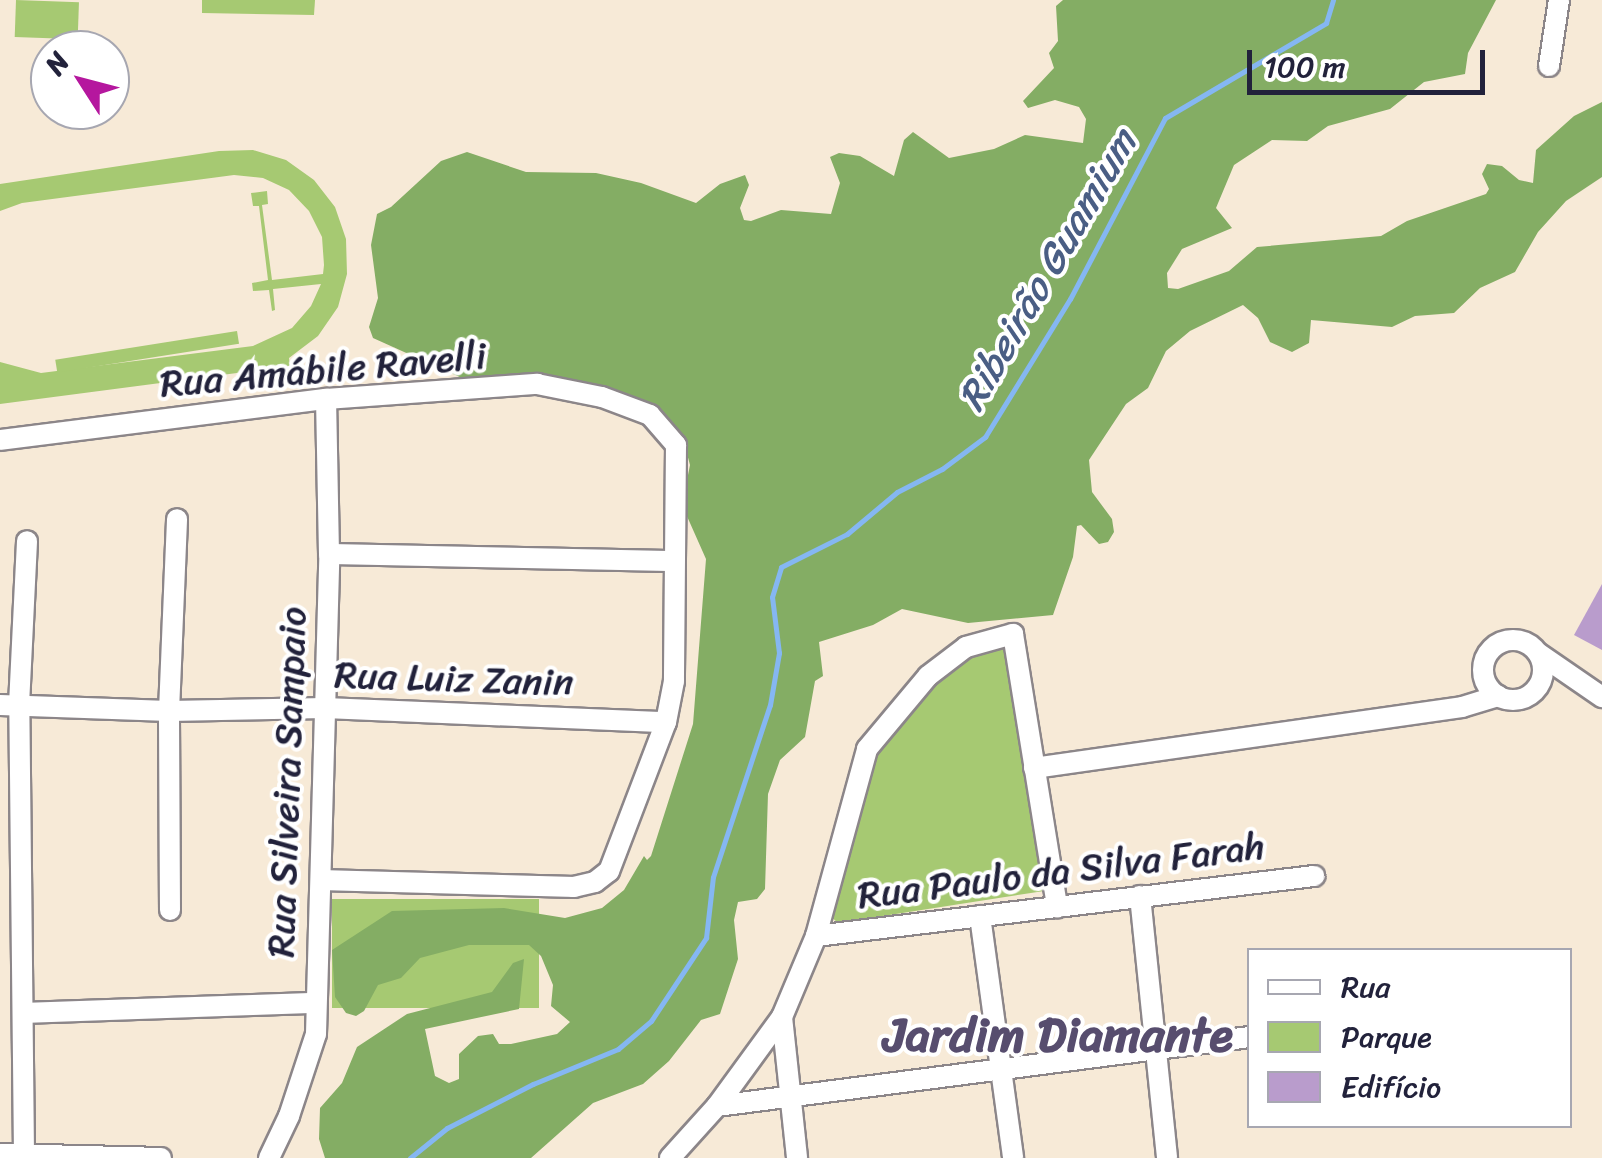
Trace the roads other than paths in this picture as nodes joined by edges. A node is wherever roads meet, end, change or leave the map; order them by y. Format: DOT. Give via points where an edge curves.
graph roads {
  1 [pos="1559,0"];
  2 [pos="1548,66"];
  3 [pos="326,399"];
  4 [pos="0,440"];
  5 [pos="178,519"];
  6 [pos="27,541"];
  7 [pos="330,554"];
  8 [pos="672,561"];
  9 [pos="1538,653"];
  10 [pos="1484,676"];
  11 [pos="1581,686"];
  12 [pos="1532,693"];
  13 [pos="1498,696"];
  14 [pos="1602,696"];
  15 [pos="9,705"];
  16 [pos="1462,707"];
  17 [pos="325,708"];
  18 [pos="169,711"];
  19 [pos="666,722"];
  20 [pos="1034,768"];
  21 [pos="1314,876"];
  22 [pos="321,880"];
  23 [pos="1140,896"];
  24 [pos="1057,907"];
  25 [pos="170,910"];
  26 [pos="980,916"];
  27 [pos="816,936"];
  28 [pos="315,1003"];
  29 [pos="25,1013"];
  30 [pos="782,1017"];
  31 [pos="1247,1036"];
  32 [pos="1156,1049"];
  33 [pos="1001,1069"];
  34 [pos="790,1096"];
  35 [pos="717,1106"];
  36 [pos="0,1154"];
  37 [pos="24,1154"];
  38 [pos="161,1158"];
  39 [pos="269,1158"];
  40 [pos="670,1158"];
  41 [pos="796,1158"];
  42 [pos="1012,1158"];
  43 [pos="1167,1158"];
  1 -- 2 [label="street"];
  3 -- 4 [label="street, Rua Amábile Ravelli"];
  3 -- 7 [label="street, Rua Silveira Sampaio"];
  3 -- 8 [label="street, Rua Amábile Ravelli" via="536,384 650,415 676,445"];
  5 -- 18 [label="street"];
  6 -- 15 [label="street"];
  7 -- 8 [label="street"];
  7 -- 17 [label="street, Rua Silveira Sampaio"];
  8 -- 19 [label="street" via="674,682"];
  9 -- 10 [label="street" via="1523,641 1504,641 1488,653"];
  9 -- 11 [label="street"];
  9 -- 12 [label="street" via="1544,670"];
  10 -- 13 [label="street"];
  10 -- 16 [label="street"];
  11 -- 12 [label="street"];
  11 -- 14 [label="street"];
  12 -- 13 [label="street" via="1515,700"];
  13 -- 16 [label="street"];
  15 -- 18 [label="street, Rua Luiz Zanin"];
  15 -- 29 [label="street"];
  16 -- 20 [label="street"];
  17 -- 18 [label="street, Rua Luiz Zanin"];
  17 -- 19 [label="street, Rua Luiz Zanin"];
  17 -- 22 [label="street, Rua Silveira Sampaio"];
  18 -- 25 [label="street"];
  19 -- 22 [label="street" via="609,871 595,882 574,887"];
  20 -- 24 [label="street"];
  20 -- 27 [label="street" via="1013,634 966,647 928,676 867,749"];
  21 -- 23 [label="street, Rua Paulo da Silva Farah"];
  22 -- 28 [label="street, Rua Silveira Sampaio"];
  23 -- 24 [label="street, Rua Paulo da Silva Farah"];
  23 -- 32 [label="street"];
  24 -- 26 [label="street, Rua Paulo da Silva Farah"];
  26 -- 27 [label="street, Rua Paulo da Silva Farah"];
  26 -- 33 [label="street"];
  27 -- 30 [label="street"];
  28 -- 29 [label="street"];
  28 -- 39 [label="street, Rua Silveira Sampaio" via="316,1034"];
  29 -- 37 [label="street"];
  30 -- 34 [label="street"];
  30 -- 35 [label="street"];
  31 -- 32 [label="street"];
  32 -- 33 [label="street"];
  32 -- 43 [label="street"];
  33 -- 34 [label="street"];
  33 -- 42 [label="street"];
  34 -- 35 [label="street"];
  34 -- 41 [label="street"];
  35 -- 40 [label="street"];
  36 -- 37 [label="street"];
  37 -- 38 [label="street"];
}
